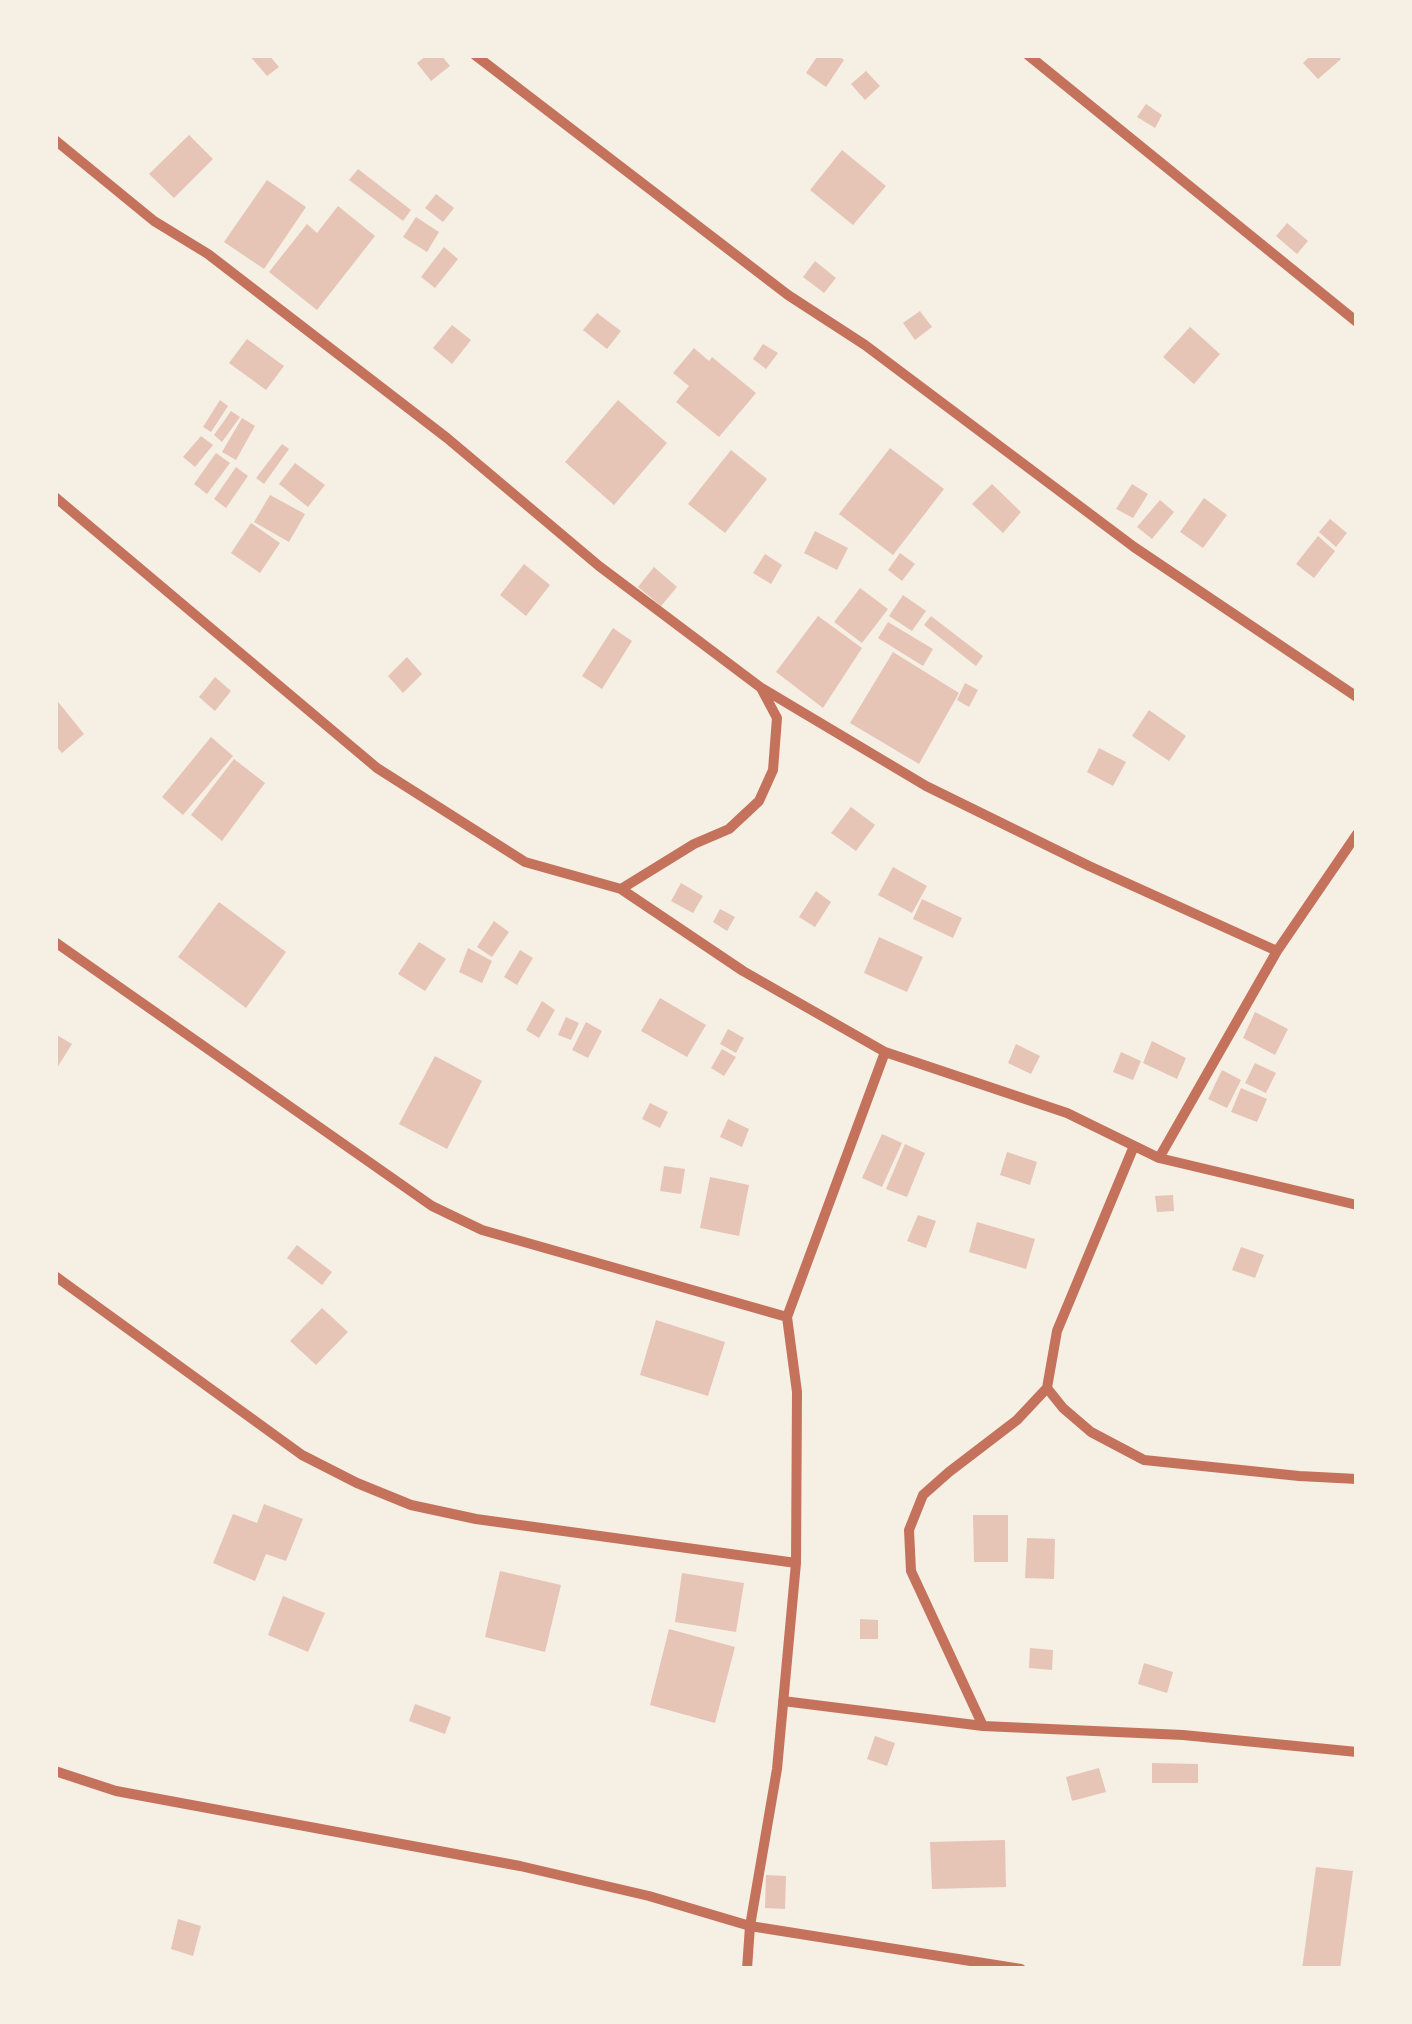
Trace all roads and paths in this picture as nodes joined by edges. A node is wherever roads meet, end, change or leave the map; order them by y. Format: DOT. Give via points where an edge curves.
graph roads {
  1 [pos="475,55"];
  2 [pos="1028,55"];
  3 [pos="55,140"];
  4 [pos="1357,322"];
  5 [pos="55,496"];
  6 [pos="760,687"];
  7 [pos="1357,696"];
  8 [pos="1357,834"];
  9 [pos="620,889"];
  10 [pos="55,942"];
  11 [pos="1277,951"];
  12 [pos="885,1052"];
  13 [pos="1134,1146"];
  14 [pos="1158,1158"];
  15 [pos="1357,1205"];
  16 [pos="55,1276"];
  17 [pos="787,1316"];
  18 [pos="1047,1388"];
  19 [pos="1357,1479"];
  20 [pos="796,1564"];
  21 [pos="784,1700"];
  22 [pos="983,1726"];
  23 [pos="1357,1752"];
  24 [pos="55,1772"];
  25 [pos="750,1926"];
  26 [pos="747,1969"];
  27 [pos="1021,1969"];
  1 -- 7 [label="street" via="1134,546"];
  2 -- 4 [label="street"];
  3 -- 6 [label="street" via="432,426 599,566"];
  5 -- 9 [label="street" via="377,768 525,862"];
  6 -- 9 [label="street" via="777,718 773,770 759,801 730,829"];
  6 -- 11 [label="street" via="926,786"];
  8 -- 11 [label="street"];
  9 -- 12 [label="street" via="743,971"];
  10 -- 17 [label="street" via="432,1206 482,1230"];
  11 -- 14 [label="street"];
  12 -- 13 [label="street" via="1067,1113"];
  12 -- 17 [label="street"];
  13 -- 14 [label="street"];
  13 -- 18 [label="street" via="1057,1331"];
  14 -- 15 [label="street"];
  16 -- 20 [label="street" via="302,1455 412,1505 476,1520"];
  17 -- 20 [label="street" via="796,1392"];
  18 -- 19 [label="street" via="1091,1432 1144,1460"];
  18 -- 22 [label="street" via="923,1495 909,1530 911,1571"];
  20 -- 21 [label="street"];
  21 -- 22 [label="street"];
  21 -- 25 [label="street"];
  22 -- 23 [label="street"];
  24 -- 25 [label="street" via="116,1792 520,1866"];
  25 -- 26 [label="street"];
  25 -- 27 [label="street"];
}
